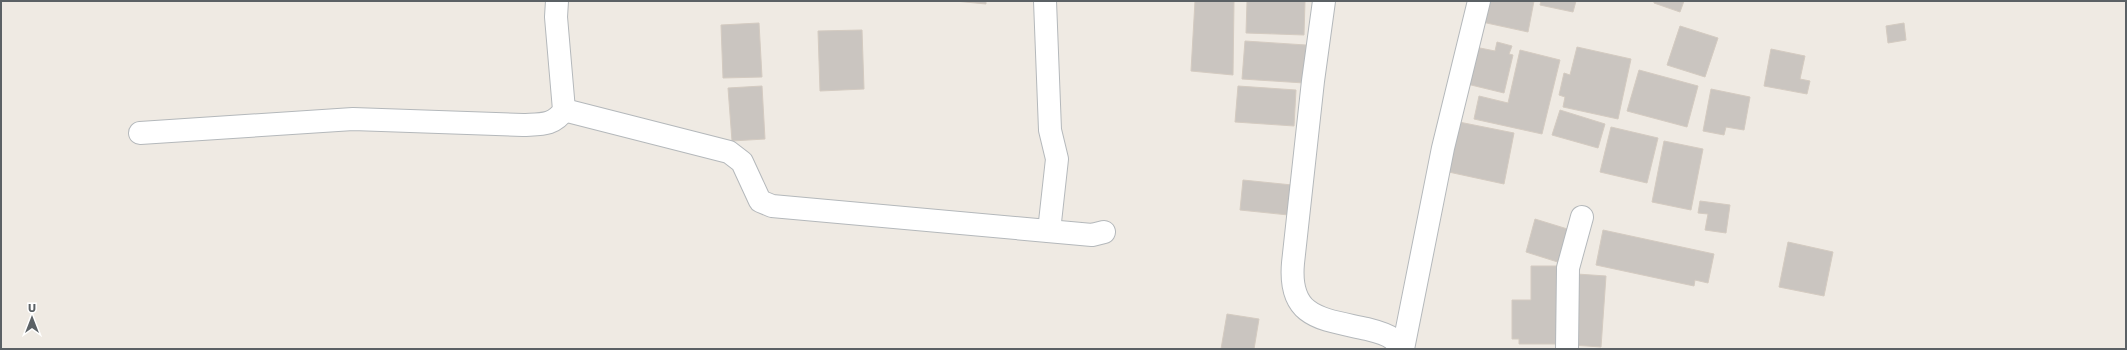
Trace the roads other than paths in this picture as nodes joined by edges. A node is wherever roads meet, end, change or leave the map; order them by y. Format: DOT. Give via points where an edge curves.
graph roads {
  1 [pos="557,1"];
  2 [pos="1045,1"];
  3 [pos="1324,1"];
  4 [pos="1479,1"];
  5 [pos="564,110"];
  6 [pos="140,133"];
  7 [pos="1582,218"];
  8 [pos="1049,231"];
  9 [pos="1104,232"];
  10 [pos="1401,349"];
  11 [pos="1567,349"];
  1 -- 5 [label="street" via="556,17"];
  2 -- 8 [label="street" via="1050,130 1057,159"];
  3 -- 10 [label="street" via="1291,280 1294,295 1303,308 1320,318 1374,331 1392,338"];
  4 -- 10 [label="street" via="1443,148"];
  5 -- 6 [label="street" via="559,118 551,123 536,124 354,119"];
  5 -- 8 [label="street" via="729,152 742,162 760,201 772,206"];
  7 -- 11 [label="street" via="1568,268"];
  8 -- 9 [label="street" via="1092,235"];
}
